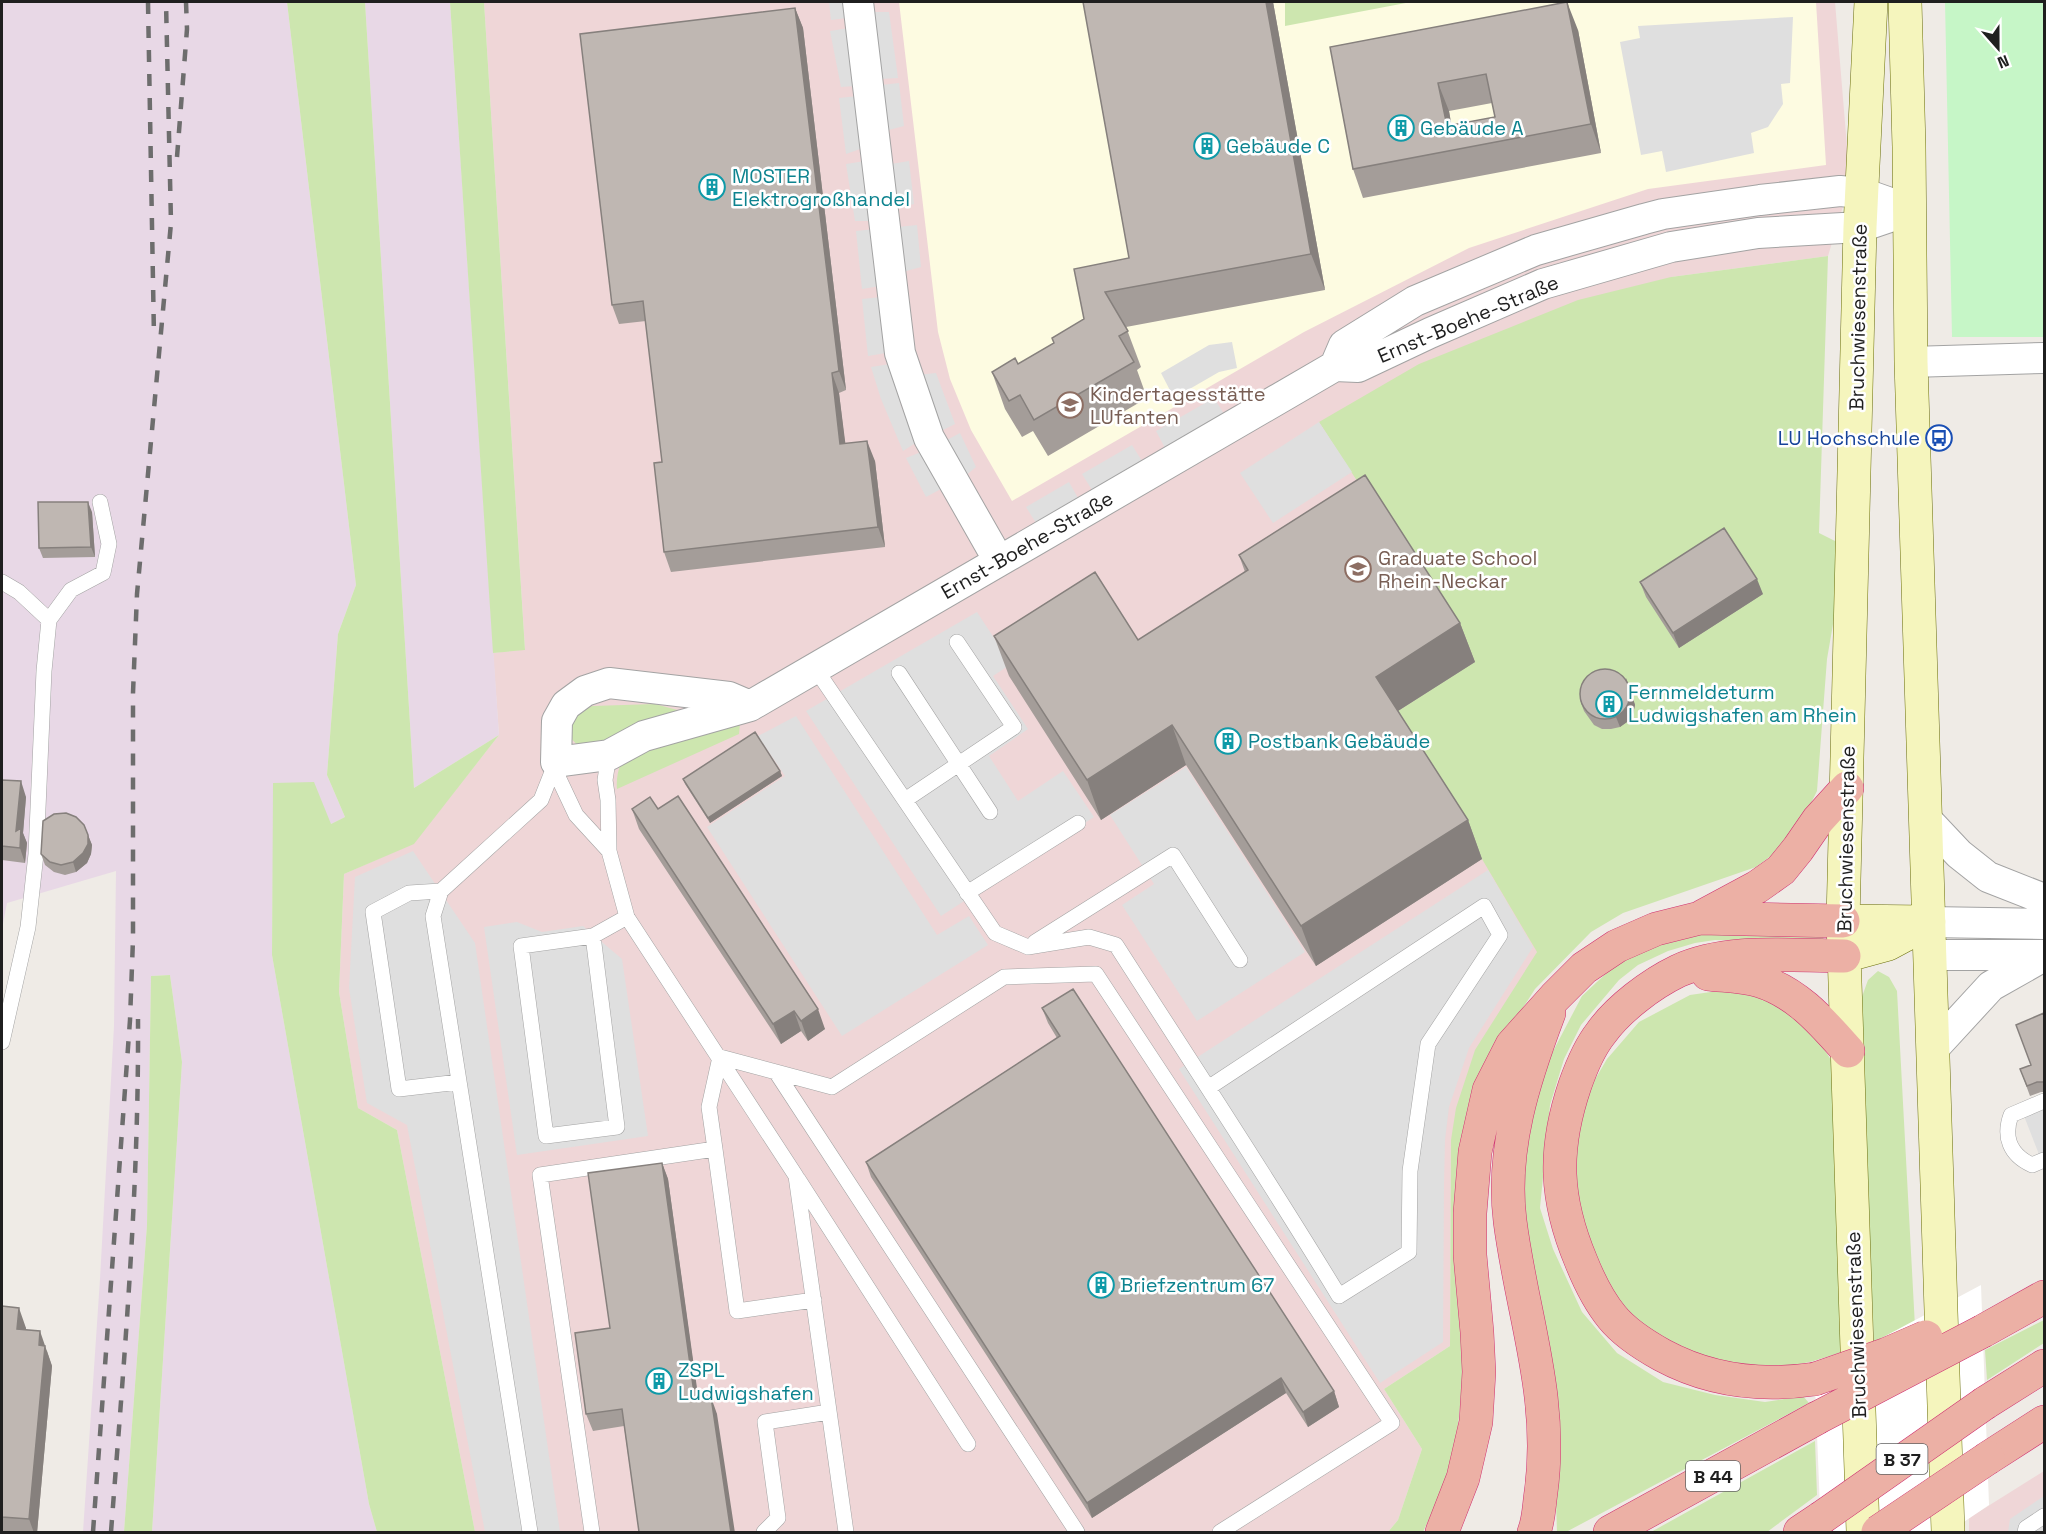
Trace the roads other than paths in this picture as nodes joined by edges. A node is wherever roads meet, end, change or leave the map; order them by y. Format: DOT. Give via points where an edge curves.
graph roads {
  1 [pos="858,2"];
  2 [pos="1871,2"];
  3 [pos="1905,2"];
  4 [pos="1862,193"];
  5 [pos="1910,210"];
  6 [pos="1860,227"];
  7 [pos="1667,231"];
  8 [pos="2044,358"];
  9 [pos="1911,362"];
  10 [pos="100,502"];
  11 [pos="999,561"];
  12 [pos="2,582"];
  13 [pos="49,620"];
  14 [pos="957,642"];
  15 [pos="815,668"];
  16 [pos="899,673"];
  17 [pos="750,706"];
  18 [pos="609,755"];
  19 [pos="556,762"];
  20 [pos="958,765"];
  21 [pos="1847,788"];
  22 [pos="905,800"];
  23 [pos="990,812"];
  24 [pos="1926,819"];
  25 [pos="1078,823"];
  26 [pos="609,851"];
  27 [pos="441,891"];
  28 [pos="968,893"];
  29 [pos="2044,899"];
  30 [pos="1729,914"];
  31 [pos="627,917"];
  32 [pos="1843,921"];
  33 [pos="1929,922"];
  34 [pos="2044,924"];
  35 [pos="593,936"];
  36 [pos="1028,947"];
  37 [pos="1930,955"];
  38 [pos="1844,956"];
  39 [pos="2044,956"];
  40 [pos="1240,960"];
  41 [pos="1744,967"];
  42 [pos="1555,997"];
  43 [pos="2,1042"];
  44 [pos="1933,1049"];
  45 [pos="1848,1051"];
  46 [pos="720,1057"];
  47 [pos="776,1072"];
  48 [pos="459,1082"];
  49 [pos="1208,1088"];
  50 [pos="2044,1101"];
  51 [pos="715,1149"];
  52 [pos="2044,1160"];
  53 [pos="796,1176"];
  54 [pos="2044,1296"];
  55 [pos="814,1300"];
  56 [pos="1982,1320"];
  57 [pos="2044,1366"];
  58 [pos="829,1412"];
  59 [pos="2044,1422"];
  60 [pos="968,1444"];
  61 [pos="2044,1516"];
  62 [pos="1810,1525"];
  63 [pos="531,1533"];
  64 [pos="592,1533"];
  65 [pos="764,1533"];
  66 [pos="846,1533"];
  67 [pos="1077,1533"];
  68 [pos="1220,1533"];
  69 [pos="1442,1533"];
  70 [pos="1534,1533"];
  71 [pos="1610,1533"];
  72 [pos="1863,1533"];
  73 [pos="1878,1533"];
  74 [pos="1948,1533"];
  75 [pos="2025,1533"];
  1 -- 11 [label="street" via="900,353 928,438"];
  2 -- 4 [label="main road, Bruchwiesenstraße"];
  3 -- 5 [label="main road"];
  4 -- 5 [label="street, Ernst-Boehe-Straße"];
  4 -- 6 [label="main road, Bruchwiesenstraße"];
  4 -- 7 [label="street, Ernst-Boehe-Straße" via="1772,198"];
  5 -- 6 [label="street, Ernst-Boehe-Straße"];
  5 -- 9 [label="main road"];
  6 -- 7 [label="street, Ernst-Boehe-Straße" via="1758,234"];
  6 -- 21 [label="main road, Bruchwiesenstraße"];
  7 -- 11 [label="street, Ernst-Boehe-Straße" via="1536,250 1422,317 1358,367 1335,366"];
  8 -- 9 [label="street"];
  9 -- 24 [label="main road"];
  10 -- 13 [label="lane" via="109,544 103,573 71,590"];
  11 -- 15 [label="street, Ernst-Boehe-Straße"];
  12 -- 13 [label="lane"];
  13 -- 43 [label="lane" via="28,927"];
  14 -- 20 [label="lane" via="1014,727"];
  15 -- 17 [label="street, Ernst-Boehe-Straße"];
  15 -- 22 [label="lane"];
  16 -- 20 [label="lane"];
  17 -- 18 [label="street, Ernst-Boehe-Straße" via="644,736"];
  17 -- 19 [label="street" via="729,697 581,683 557,721"];
  18 -- 19 [label="street, Ernst-Boehe-Straße"];
  18 -- 26 [label="lane" via="605,780"];
  19 -- 26 [label="lane" via="559,779 576,815"];
  19 -- 27 [label="lane" via="542,800"];
  20 -- 22 [label="lane"];
  20 -- 23 [label="lane"];
  21 -- 30 [label="highway" via="1781,870"];
  21 -- 32 [label="main road, Bruchwiesenstraße"];
  22 -- 28 [label="lane"];
  24 -- 29 [label="street" via="1988,878"];
  24 -- 33 [label="main road"];
  25 -- 28 [label="lane"];
  26 -- 31 [label="lane"];
  27 -- 48 [label="lane" via="433,915"];
  27 -- 48 [label="lane" via="409,893 373,912 399,1089"];
  28 -- 36 [label="lane" via="995,933"];
  30 -- 32 [label="highway"];
  30 -- 42 [label="highway" via="1656,929 1617,946 1584,968"];
  31 -- 35 [label="lane"];
  31 -- 46 [label="lane"];
  32 -- 33 [label="main road"];
  32 -- 38 [label="main road, Bruchwiesenstraße"];
  33 -- 34 [label="street"];
  33 -- 37 [label="main road"];
  33 -- 38 [label="main road" via="1882,936"];
  35 -- 35 [label="lane" via="617,1127 546,1136 521,946"];
  36 -- 40 [label="lane" via="1173,855"];
  36 -- 49 [label="lane" via="1089,937 1116,945"];
  37 -- 38 [label="main road"];
  37 -- 39 [label="street"];
  37 -- 44 [label="main road"];
  38 -- 41 [label="highway"];
  38 -- 45 [label="main road, Bruchwiesenstraße"];
  39 -- 44 [label="street" via="1991,986"];
  41 -- 45 [label="highway" via="1804,1004"];
  41 -- 56 [label="highway, bridge" via="1701,963 1677,971 1634,999 1600,1033 1581,1069 1562,1134 1560,1192 1569,1233 1592,1286 1623,1327 1646,1347 1690,1369 1726,1379 1773,1383 1815,1378"];
  42 -- 69 [label="highway" via="1512,1045 1489,1090 1482,1117 1470,1213 1478,1342 1476,1422 1463,1478"];
  42 -- 70 [label="highway" via="1517,1107 1509,1164 1510,1220 1544,1404 1545,1462"];
  44 -- 74 [label="main road"];
  45 -- 72 [label="main road, Bruchwiesenstraße"];
  46 -- 47 [label="lane"];
  46 -- 51 [label="lane" via="709,1107"];
  46 -- 53 [label="lane"];
  47 -- 67 [label="lane"];
  47 -- 68 [label="lane" via="832,1087 1004,977 1096,974 1392,1423"];
  48 -- 63 [label="lane"];
  49 -- 49 [label="lane" via="1306,1023 1484,906 1500,935 1428,1044 1410,1171 1409,1252 1339,1296"];
  50 -- 52 [label="lane" via="2011,1114 2007,1128 2010,1144 2020,1160 2032,1166"];
  51 -- 55 [label="lane" via="737,1311"];
  51 -- 64 [label="lane" via="540,1175"];
  53 -- 55 [label="lane"];
  53 -- 60 [label="lane"];
  54 -- 56 [label="highway, B 44"];
  55 -- 58 [label="lane"];
  56 -- 71 [label="highway, B 44, bridge"];
  57 -- 62 [label="highway, B 37, bridge"];
  58 -- 65 [label="lane" via="765,1422 777,1518"];
  58 -- 66 [label="lane"];
  59 -- 73 [label="highway, B 37, bridge"];
  61 -- 75 [label="lane" via="2026,1528"];
}
